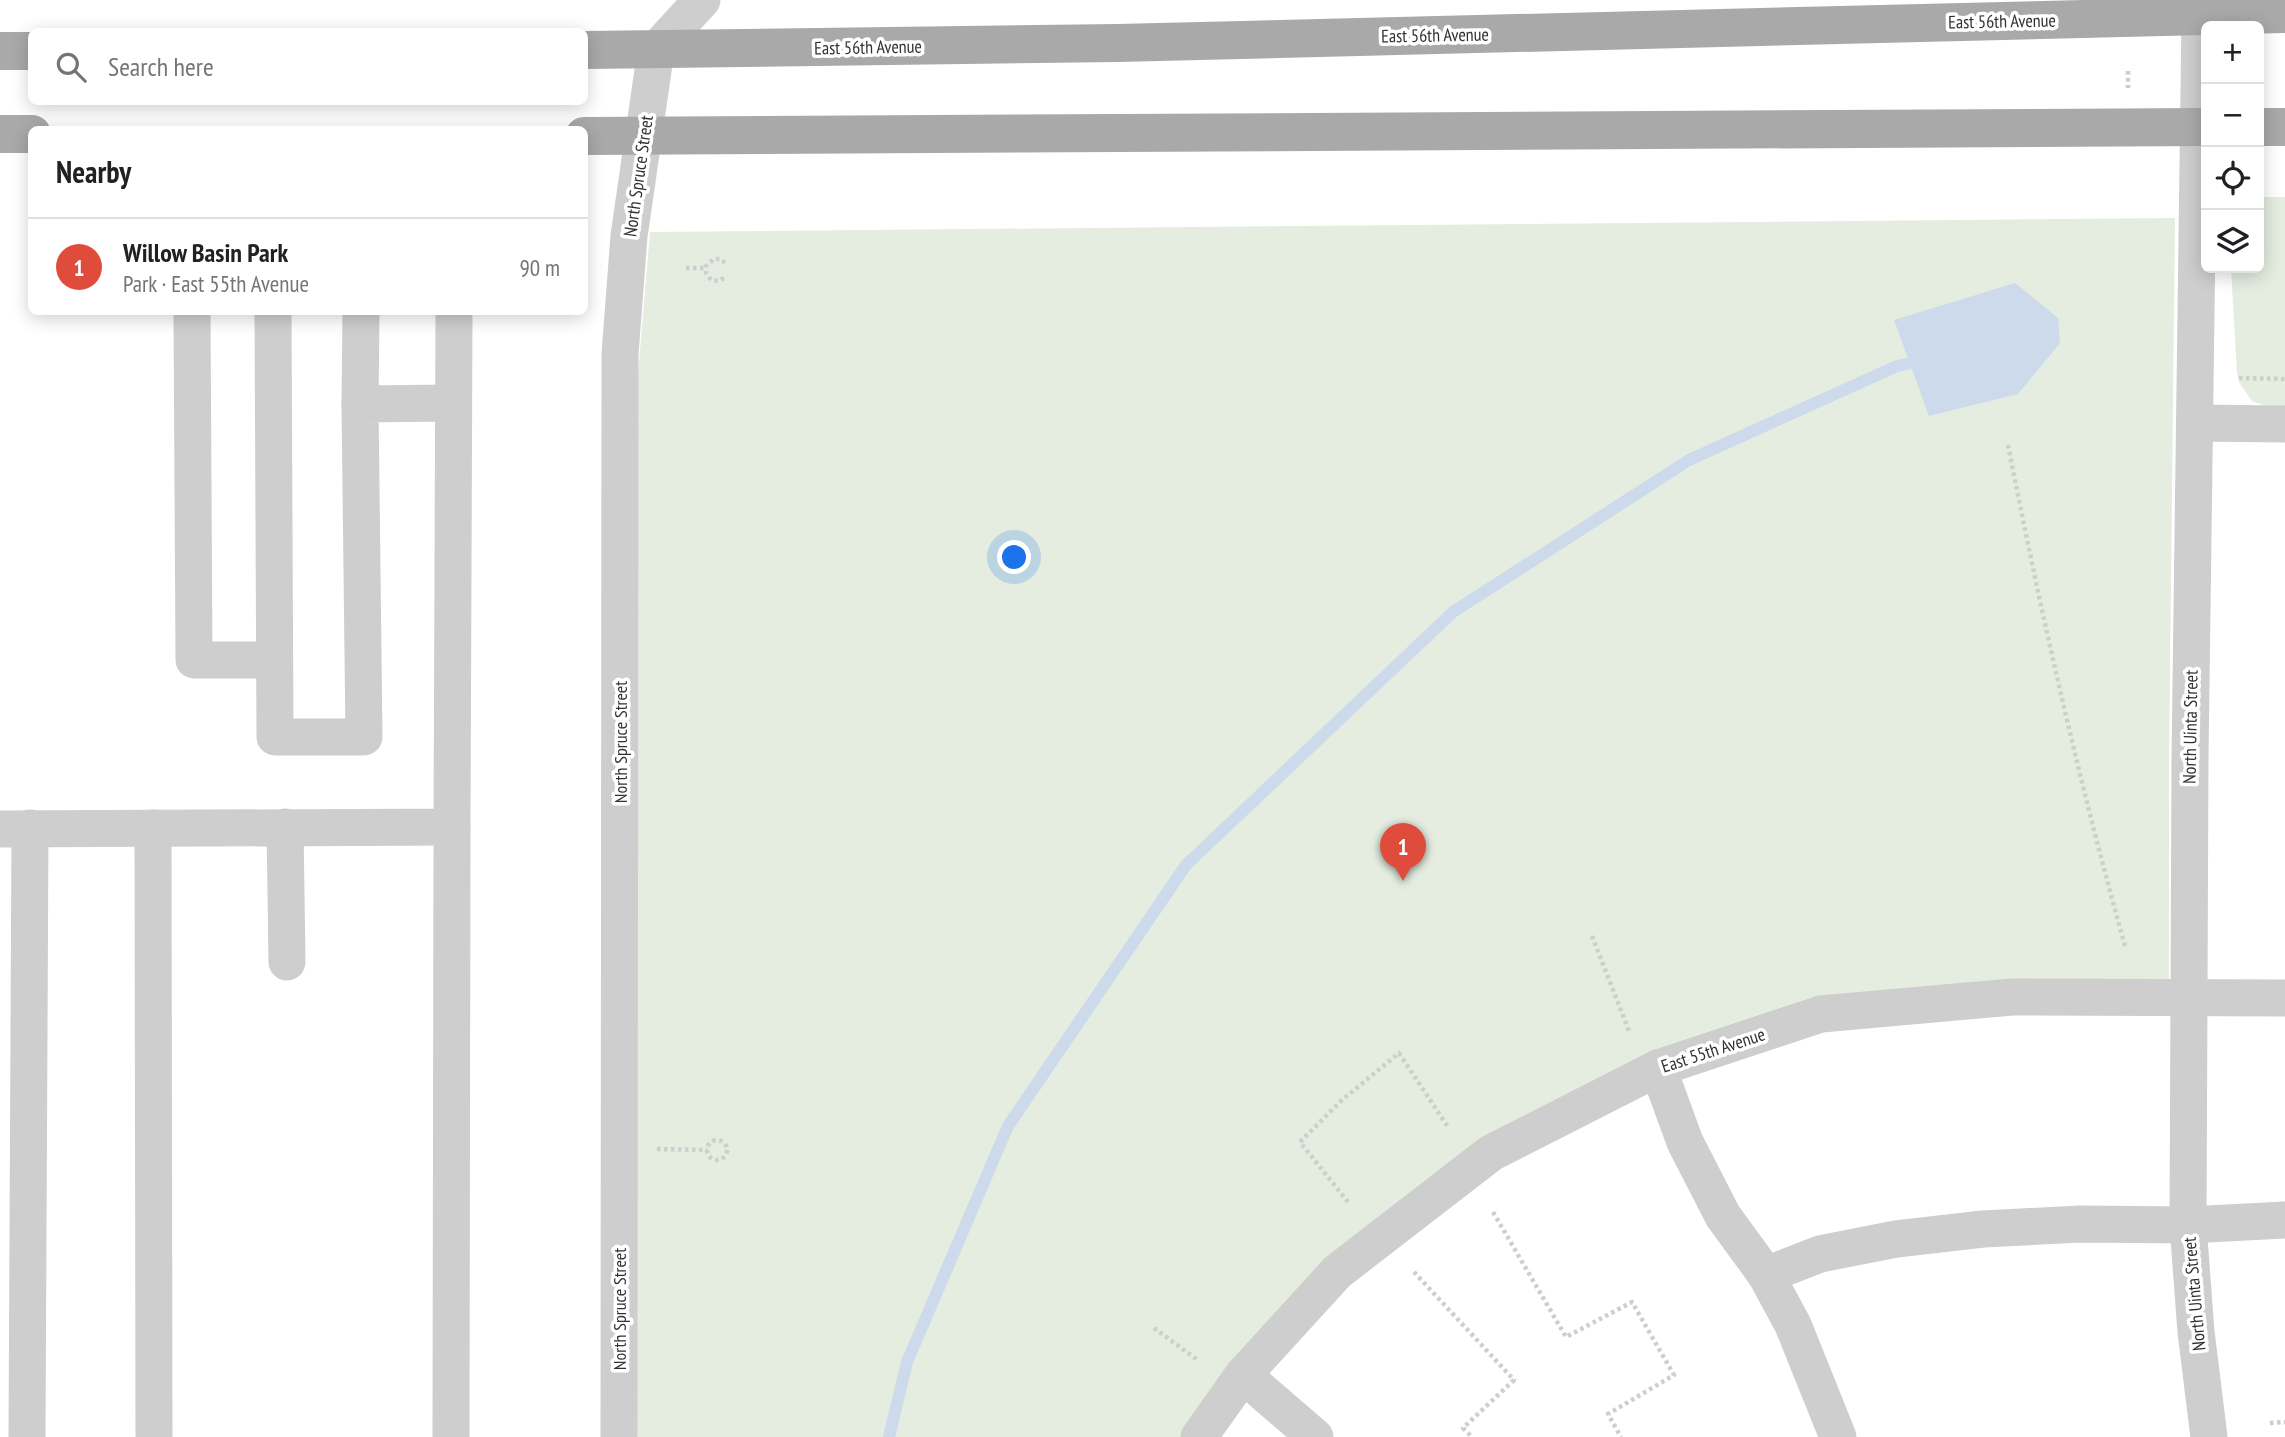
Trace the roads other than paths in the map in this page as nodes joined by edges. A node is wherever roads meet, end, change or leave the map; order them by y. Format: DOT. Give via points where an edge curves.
graph roads {
  1 [pos="702,0"];
  2 [pos="2285,14"];
  3 [pos="2200,16"];
  4 [pos="588,50"];
  5 [pos="656,50"];
  6 [pos="0,51"];
  7 [pos="28,51"];
  8 [pos="2201,84"];
  9 [pos="2201,127"];
  10 [pos="2264,127"];
  11 [pos="2285,127"];
  12 [pos="0,134"];
  13 [pos="28,134"];
  14 [pos="588,135"];
  15 [pos="643,135"];
  16 [pos="2202,147"];
  17 [pos="192,315"];
  18 [pos="273,315"];
  19 [pos="362,315"];
  20 [pos="454,315"];
  21 [pos="453,403"];
  22 [pos="360,404"];
  23 [pos="2195,423"];
  24 [pos="2285,424"];
  25 [pos="274,660"];
  26 [pos="285,827"];
  27 [pos="452,827"];
  28 [pos="153,828"];
  29 [pos="15,829"];
  30 [pos="287,962"];
  31 [pos="2190,997"];
  32 [pos="2285,998"];
  33 [pos="1658,1068"];
  34 [pos="2285,1220"];
  35 [pos="2188,1225"];
  36 [pos="1766,1275"];
  37 [pos="1243,1375"];
  38 [pos="27,1437"];
  39 [pos="153,1437"];
  40 [pos="451,1437"];
  41 [pos="619,1437"];
  42 [pos="1199,1437"];
  43 [pos="1315,1437"];
  44 [pos="1838,1437"];
  45 [pos="2209,1437"];
  1 -- 5 [label="street"];
  2 -- 3 [label="main road, East 56th Avenue"];
  3 -- 5 [label="main road, East 56th Avenue"];
  3 -- 8 [label="street, North Uinta Street"];
  4 -- 5 [label="main road, East 56th Avenue"];
  5 -- 15 [label="street, North Spruce Street"];
  6 -- 7 [label="main road"];
  9 -- 15 [label="main road"];
  10 -- 11 [label="main road"];
  12 -- 13 [label="main road"];
  14 -- 15 [label="main road"];
  15 -- 41 [label="street, North Spruce Street" via="620,354"];
  16 -- 23 [label="street, North Uinta Street"];
  17 -- 25 [label="street" via="194,660"];
  18 -- 25 [label="street"];
  19 -- 22 [label="street"];
  20 -- 21 [label="street"];
  21 -- 22 [label="street"];
  21 -- 27 [label="street"];
  22 -- 25 [label="street" via="364,737 275,737"];
  23 -- 24 [label="street"];
  23 -- 31 [label="street, North Uinta Street"];
  26 -- 27 [label="street"];
  26 -- 28 [label="street"];
  26 -- 30 [label="street"];
  27 -- 40 [label="street"];
  28 -- 29 [label="street"];
  28 -- 39 [label="street"];
  29 -- 38 [label="street"];
  31 -- 32 [label="street, East 55th Avenue"];
  31 -- 33 [label="street, East 55th Avenue" via="2012,997 1821,1014"];
  31 -- 35 [label="street, North Uinta Street"];
  33 -- 36 [label="street" via="1685,1142 1723,1216"];
  33 -- 37 [label="street, East 55th Avenue" via="1490,1153 1337,1272"];
  34 -- 35 [label="street"];
  35 -- 36 [label="street" via="2080,1224 1896,1239 1820,1254"];
  35 -- 45 [label="street, North Uinta Street"];
  36 -- 44 [label="street" via="1793,1325"];
  37 -- 42 [label="street, East 55th Avenue"];
  37 -- 43 [label="street"];
}
